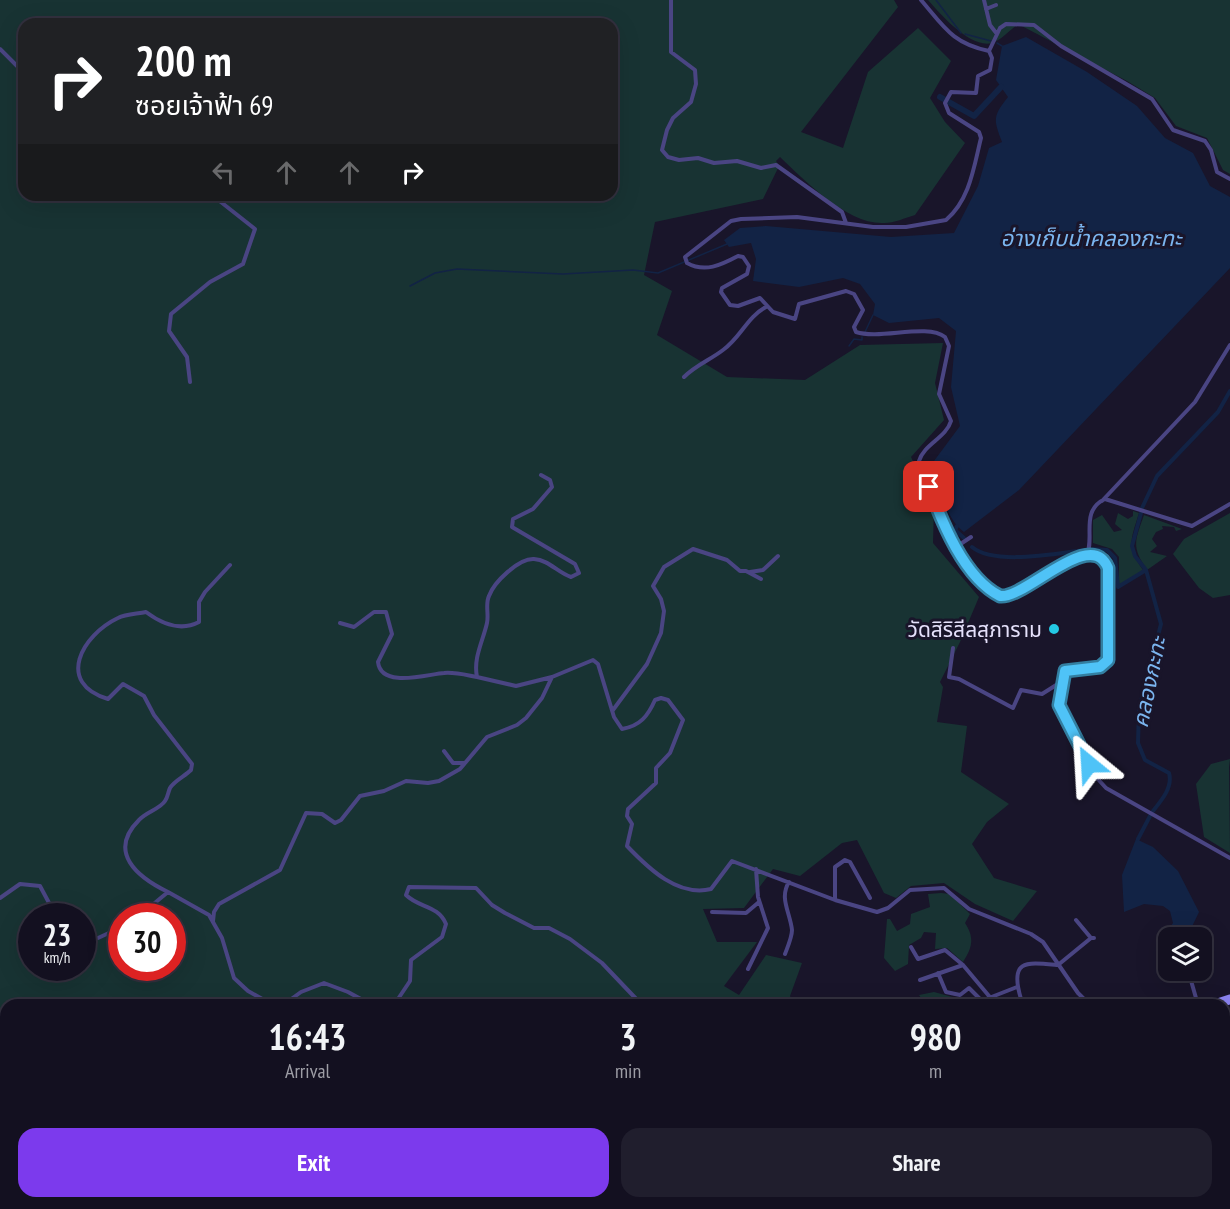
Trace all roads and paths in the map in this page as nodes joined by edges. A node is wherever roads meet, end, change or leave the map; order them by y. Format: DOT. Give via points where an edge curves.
graph roads {
  1 [pos="671,0"];
  2 [pos="921,0"];
  3 [pos="984,0"];
  4 [pos="996,5"];
  5 [pos="986,9"];
  6 [pos="997,34"];
  7 [pos="0,50"];
  8 [pos="989,51"];
  9 [pos="18,67"];
  10 [pos="1230,179"];
  11 [pos="220,201"];
  12 [pos="846,223"];
  13 [pos="766,307"];
  14 [pos="1230,345"];
  15 [pos="684,377"];
  16 [pos="190,382"];
  17 [pos="541,475"];
  18 [pos="1102,501"];
  19 [pos="1230,504"];
  20 [pos="971,537"];
  21 [pos="956,547"];
  22 [pos="778,556"];
  23 [pos="1086,556"];
  24 [pos="230,565"];
  25 [pos="746,571"];
  26 [pos="761,579"];
  27 [pos="340,623"];
  28 [pos="953,648"];
  29 [pos="477,677"];
  30 [pos="552,677"];
  31 [pos="1061,682"];
  32 [pos="613,710"];
  33 [pos="444,751"];
  34 [pos="466,763"];
  35 [pos="1230,858"];
  36 [pos="756,869"];
  37 [pos="789,882"];
  38 [pos="168,892"];
  39 [pos="0,898"];
  40 [pos="870,898"];
  41 [pos="835,900"];
  42 [pos="759,902"];
  43 [pos="49,903"];
  44 [pos="154,903"];
  45 [pos="712,912"];
  46 [pos="1077,920"];
  47 [pos="213,921"];
  48 [pos="911,947"];
  49 [pos="785,954"];
  50 [pos="963,965"];
  51 [pos="1058,965"];
  52 [pos="748,969"];
  53 [pos="938,973"];
  54 [pos="920,980"];
  55 [pos="1191,981"];
  56 [pos="1017,987"];
  57 [pos="257,996"];
  58 [pos="989,996"];
  59 [pos="254,999"];
  60 [pos="262,999"];
  61 [pos="291,999"];
  62 [pos="361,999"];
  63 [pos="398,999"];
  64 [pos="636,999"];
  65 [pos="980,999"];
  66 [pos="985,999"];
  67 [pos="1021,999"];
  68 [pos="1085,999"];
  69 [pos="1196,999"];
  1 -- 12 [label="street" via="671,52 693,68 696,79 691,102 667,130 662,150 668,158 737,161 761,168 776,165 842,212"];
  2 -- 8 [label="street" via="956,40"];
  3 -- 5 [label="street"];
  4 -- 5 [label="street"];
  5 -- 6 [label="street"];
  6 -- 8 [label="street"];
  6 -- 10 [label="street" via="1006,24 1034,25 1061,46 1152,99 1173,130 1205,141 1217,172"];
  7 -- 9 [label="street"];
  8 -- 12 [label="street" via="992,65 978,76 976,93 951,92 945,103 948,113 979,132 981,138 969,185 952,216 906,227"];
  11 -- 16 [label="street" via="255,229 243,264 210,282 171,314 169,331 188,357"];
  12 -- 13 [label="street" via="781,216 741,219 724,226 685,257 690,265 709,268 743,257 748,270 744,277 722,288 725,301 735,306 760,298"];
  13 -- 15 [label="street" via="752,315 746,328 723,350 692,367"];
  13 -- 21 [label="street" via="795,319 799,304 846,291 854,294 863,310 854,327 856,332 939,333 948,342 939,394 951,421 921,453 919,461"];
  14 -- 18 [label="street" via="1195,402"];
  17 -- 29 [label="street" via="550,480 552,487 533,509 513,519 512,527 575,564 579,573 565,575 546,562 532,559 522,562 497,583 487,602"];
  18 -- 19 [label="street" via="1110,500 1192,526"];
  18 -- 23 [label="street" via="1090,519"];
  20 -- 21 [label="street"];
  21 -- 23 [label="street" via="990,589 1006,597 1060,564"];
  22 -- 25 [label="street" via="762,570"];
  23 -- 31 [label="street" via="1104,558 1108,568 1108,660 1100,667 1065,671"];
  24 -- 38 [label="street" via="199,602 198,622 183,628 168,625 146,612 119,617 86,642 79,657 77,673 88,689 108,699 123,684 144,696 192,764 191,771 171,786 165,802 140,818 126,841 125,854 131,866"];
  25 -- 26 [label="street"];
  25 -- 32 [label="street" via="693,549 664,567 653,586 664,611 661,633 647,664"];
  27 -- 29 [label="street" via="354,627 374,612 386,612 392,634 378,667 386,675 401,678 455,673"];
  28 -- 31 [label="street" via="949,677 1013,708 1021,690 1042,694"];
  29 -- 30 [label="street" via="516,686"];
  30 -- 32 [label="street" via="593,660"];
  30 -- 34 [label="street" via="526,718 487,737"];
  31 -- 35 [label="street" via="1059,705 1101,783"];
  32 -- 36 [label="street" via="619,727 632,727 661,698 668,700 683,720 670,753 656,768 656,783 628,809 632,824 627,846 669,882 687,890 711,889 732,861"];
  33 -- 34 [label="street" via="453,763"];
  34 -- 47 [label="street" via="439,781 406,781 384,791 360,795 335,823 321,814 306,813 280,870 219,904"];
  36 -- 37 [label="street"];
  36 -- 42 [label="street"];
  37 -- 41 [label="street"];
  37 -- 49 [label="street" via="784,889 784,901 792,931"];
  38 -- 44 [label="street"];
  38 -- 47 [label="street"];
  39 -- 43 [label="street" via="20,884 40,886"];
  40 -- 41 [label="street" via="859,873 845,860 835,867"];
  41 -- 51 [label="street" via="877,912 910,890 944,888 969,909 1043,942"];
  42 -- 45 [label="street" via="746,913"];
  42 -- 52 [label="street" via="768,928"];
  46 -- 51 [label="street" via="1093,938"];
  47 -- 57 [label="street" via="234,978"];
  48 -- 50 [label="street" via="916,958 945,950"];
  50 -- 53 [label="street"];
  50 -- 58 [label="street"];
  51 -- 56 [label="street" via="1027,962 1017,972"];
  51 -- 68 [label="street"];
  53 -- 54 [label="street"];
  53 -- 65 [label="street" via="946,992 960,995 969,988"];
  55 -- 69 [label="street"];
  56 -- 58 [label="street"];
  56 -- 67 [label="street"];
  57 -- 59 [label="street"];
  57 -- 60 [label="street"];
  58 -- 66 [label="street"];
  61 -- 62 [label="street" via="324,983"];
  63 -- 64 [label="street" via="410,981 411,960 442,937 446,924 435,910 410,899 406,895 409,887 476,888 505,913 534,928 549,928 570,939 602,963"];
}
